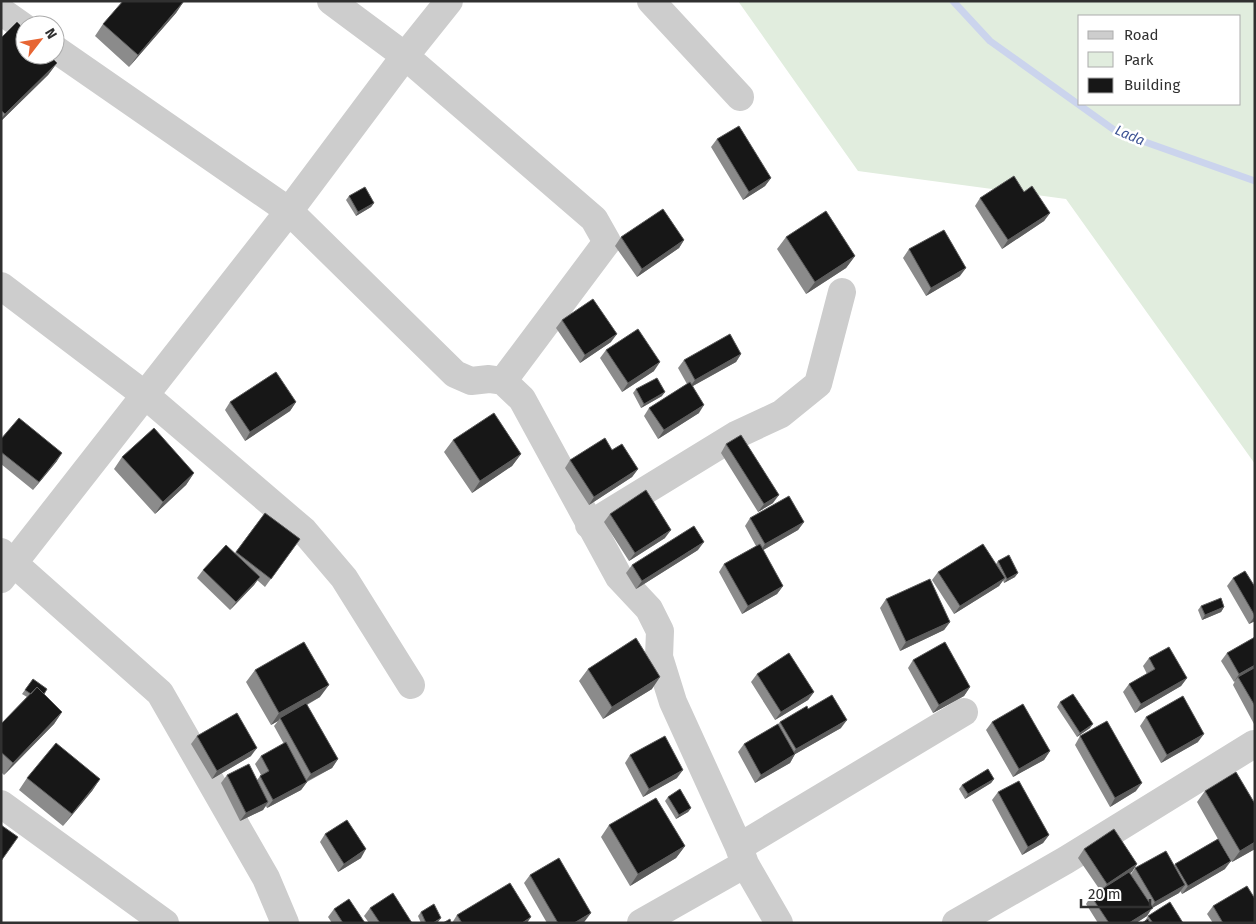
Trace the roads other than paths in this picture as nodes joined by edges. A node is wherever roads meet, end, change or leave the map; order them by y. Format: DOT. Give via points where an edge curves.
graph roads {
  1 [pos="331,1"];
  2 [pos="449,1"];
  3 [pos="651,1"];
  4 [pos="1,11"];
  5 [pos="15,21"];
  6 [pos="65,56"];
  7 [pos="405,56"];
  8 [pos="740,97"];
  9 [pos="289,211"];
  10 [pos="1,286"];
  11 [pos="842,292"];
  12 [pos="503,381"];
  13 [pos="145,395"];
  14 [pos="589,525"];
  15 [pos="6,564"];
  16 [pos="412,685"];
  17 [pos="964,712"];
  18 [pos="1254,744"];
  19 [pos="1,804"];
  20 [pos="742,856"];
  21 [pos="164,923"];
  22 [pos="284,923"];
  23 [pos="641,923"];
  24 [pos="780,923"];
  25 [pos="956,923"];
  1 -- 7 [label="street"];
  2 -- 7 [label="street"];
  3 -- 8 [label="street"];
  4 -- 5 [label="street"];
  6 -- 9 [label="street"];
  7 -- 9 [label="street"];
  7 -- 12 [label="street" via="594,219 607,242"];
  9 -- 12 [label="street" via="455,374 471,381"];
  9 -- 13 [label="street"];
  10 -- 13 [label="street"];
  11 -- 14 [label="street" via="818,384 781,414 736,435"];
  12 -- 14 [label="street" via="522,399"];
  13 -- 15 [label="street"];
  13 -- 16 [label="street" via="304,531 344,578"];
  14 -- 20 [label="street" via="619,577 649,609 660,631 659,657 673,702"];
  15 -- 22 [label="street" via="160,693 266,878"];
  17 -- 20 [label="street"];
  18 -- 25 [label="street" via="1066,860"];
  19 -- 21 [label="street"];
  20 -- 23 [label="street"];
  20 -- 24 [label="street"];
}
